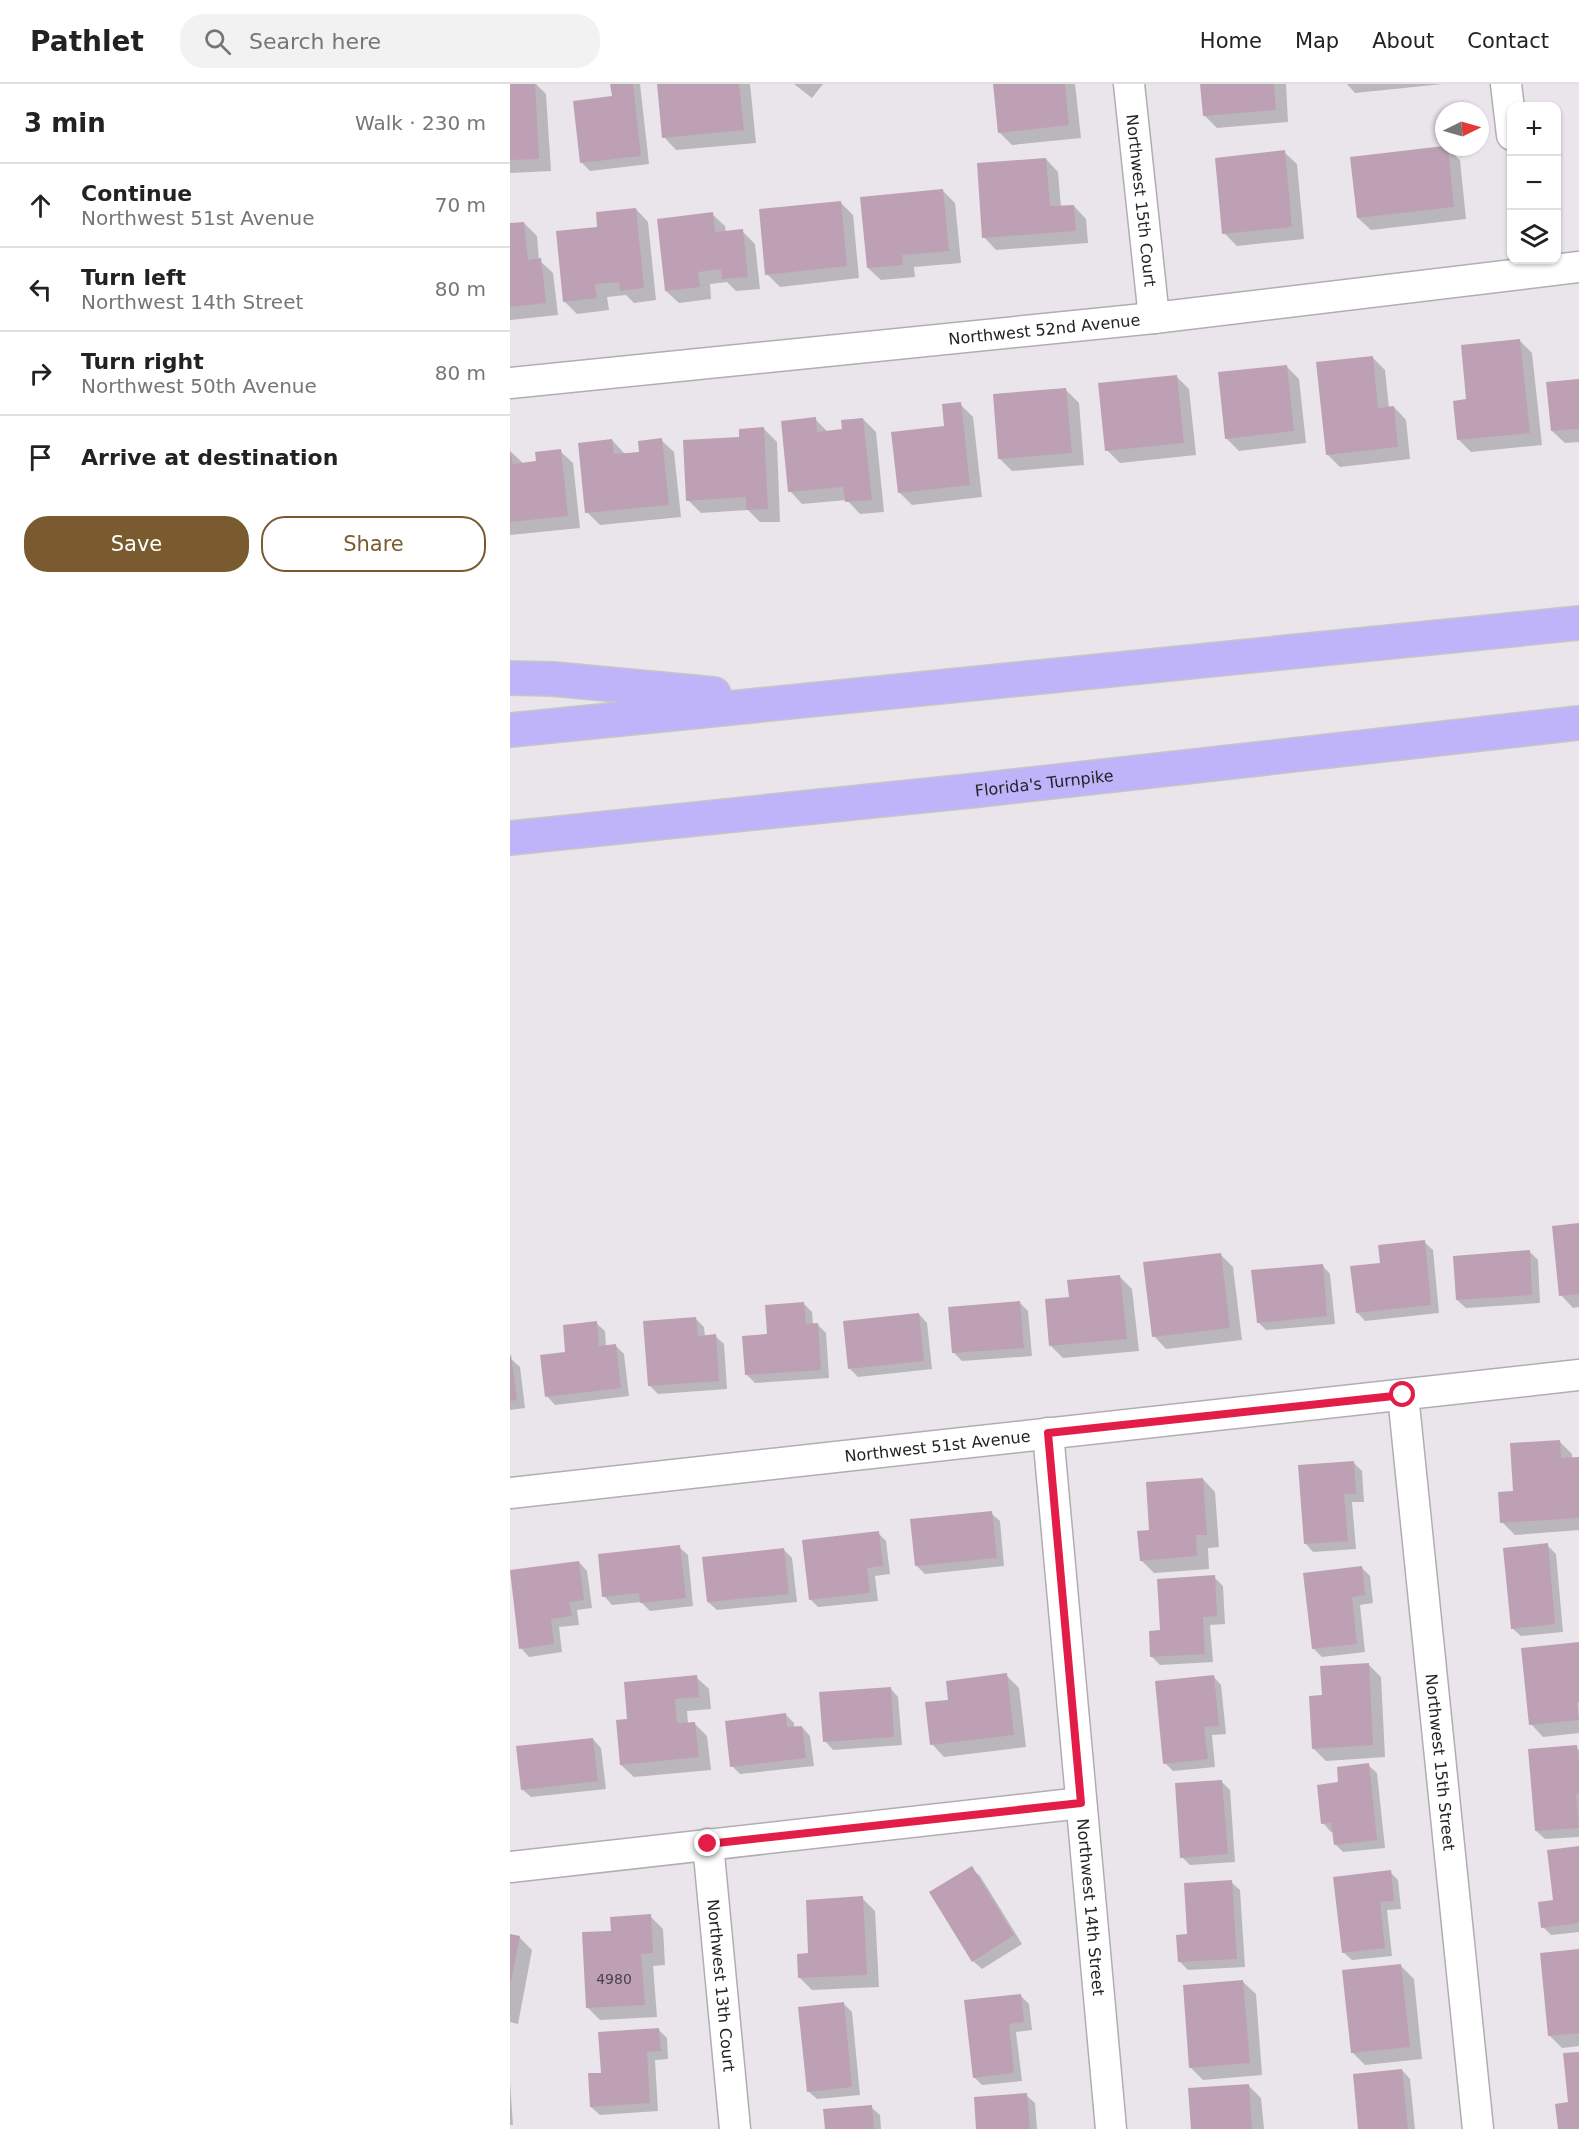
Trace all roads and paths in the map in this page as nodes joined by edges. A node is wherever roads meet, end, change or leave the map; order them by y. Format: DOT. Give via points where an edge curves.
graph roads {
  1 [pos="1129,84"];
  2 [pos="1506,84"];
  3 [pos="1508,102"];
  4 [pos="1525,266"];
  5 [pos="1579,267"];
  6 [pos="1154,318"];
  7 [pos="510,383"];
  8 [pos="1579,623"];
  9 [pos="510,678"];
  10 [pos="784,701"];
  11 [pos="1579,723"];
  12 [pos="510,730"];
  13 [pos="602,828"];
  14 [pos="510,838"];
  15 [pos="510,850"];
  16 [pos="1579,1375"];
  17 [pos="1403,1395"];
  18 [pos="1048,1433"];
  19 [pos="510,1493"];
  20 [pos="1081,1803"];
  21 [pos="708,1844"];
  22 [pos="510,1868"];
  23 [pos="735,2129"];
  24 [pos="1111,2129"];
  25 [pos="1478,2129"];
  1 -- 6 [label="street, Northwest 15th Court"];
  2 -- 3 [label="street"];
  4 -- 5 [label="street, Northwest 52nd Avenue"];
  4 -- 6 [label="street, Northwest 52nd Avenue"];
  6 -- 7 [label="street, Northwest 52nd Avenue"];
  8 -- 10 [label="highway"];
  9 -- 10 [label="highway"];
  10 -- 12 [label="highway"];
  11 -- 13 [label="highway, Florida's Turnpike"];
  13 -- 14 [label="highway, Florida's Turnpike"];
  13 -- 15 [label="highway"];
  16 -- 17 [label="street, Northwest 51st Avenue"];
  17 -- 18 [label="street, Northwest 51st Avenue"];
  17 -- 25 [label="street, Northwest 15th Street"];
  18 -- 19 [label="street, Northwest 51st Avenue"];
  18 -- 20 [label="street, Northwest 14th Street"];
  20 -- 21 [label="street"];
  20 -- 24 [label="street, Northwest 14th Street"];
  21 -- 22 [label="street"];
  21 -- 23 [label="street, Northwest 13th Court"];
}
